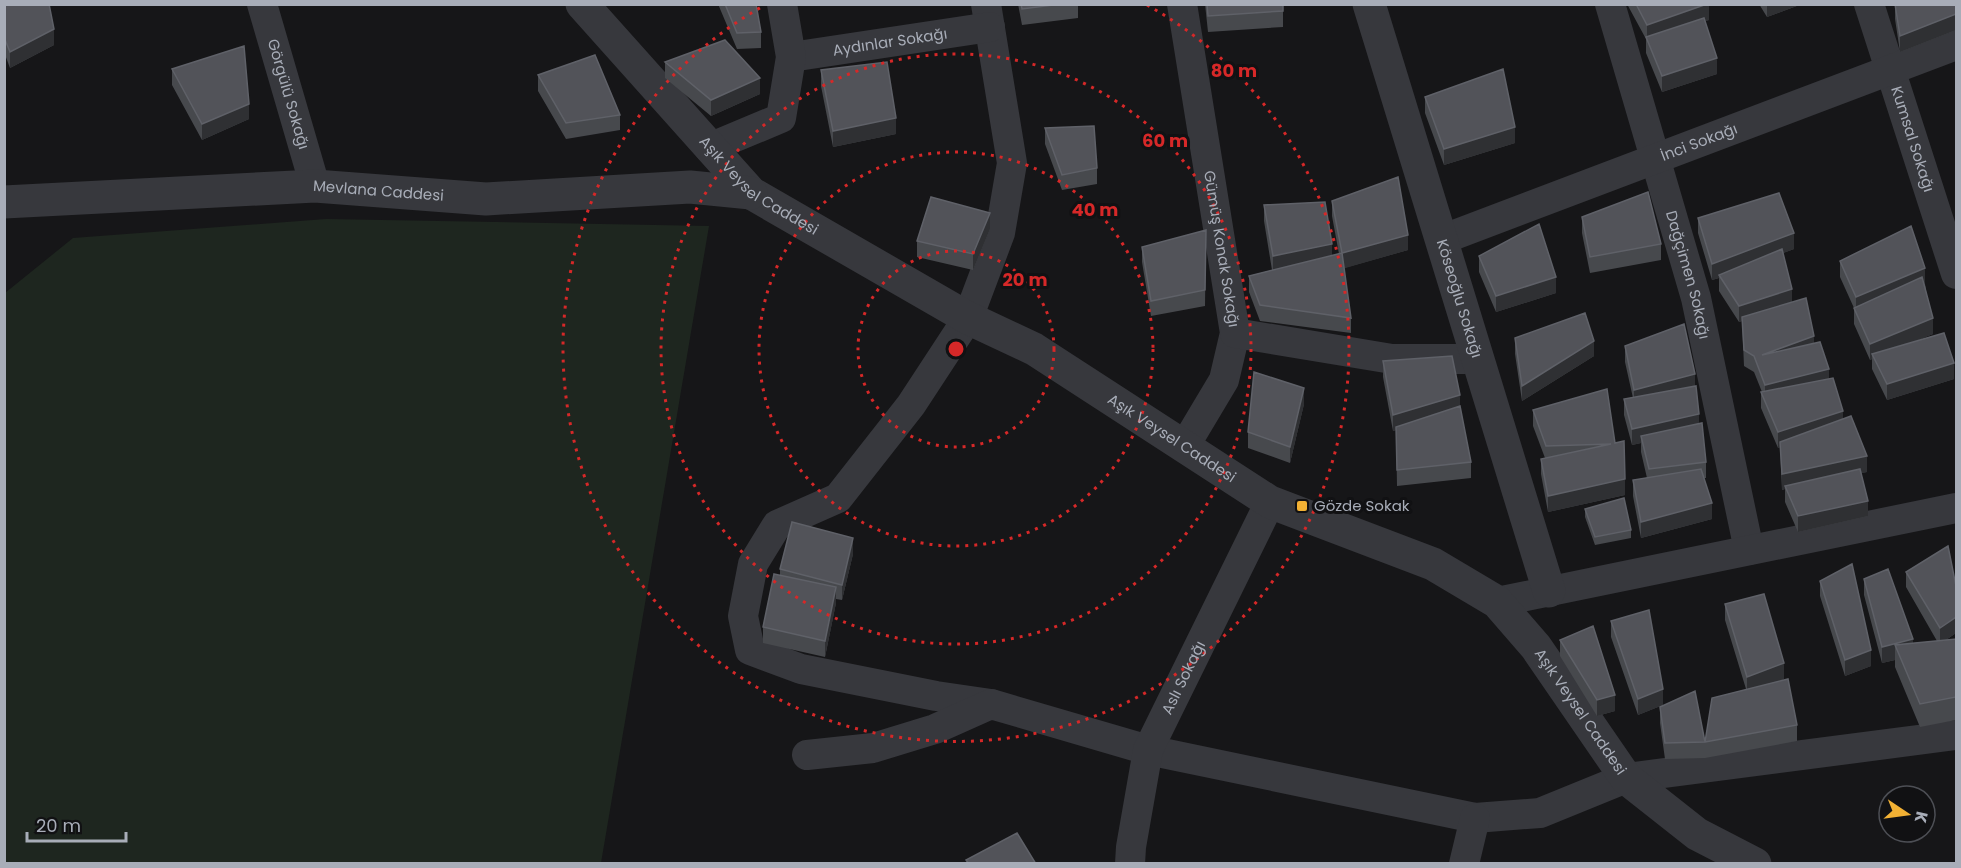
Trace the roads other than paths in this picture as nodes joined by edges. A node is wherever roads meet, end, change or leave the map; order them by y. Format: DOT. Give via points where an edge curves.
graph roads {
  1 [pos="262,4"];
  2 [pos="582,4"];
  3 [pos="782,4"];
  4 [pos="1182,4"];
  5 [pos="1369,4"];
  6 [pos="1610,4"];
  7 [pos="1869,4"];
  8 [pos="988,16"];
  9 [pos="1956,45"];
  10 [pos="791,57"];
  11 [pos="1891,70"];
  12 [pos="709,148"];
  13 [pos="1655,159"];
  14 [pos="315,186"];
  15 [pos="751,193"];
  16 [pos="4,202"];
  17 [pos="1441,240"];
  18 [pos="1956,274"];
  19 [pos="968,318"];
  20 [pos="1235,333"];
  21 [pos="1478,359"];
  22 [pos="1184,447"];
  23 [pos="1270,502"];
  24 [pos="1956,508"];
  25 [pos="1749,550"];
  26 [pos="1549,591"];
  27 [pos="1497,602"];
  28 [pos="991,704"];
  29 [pos="1956,735"];
  30 [pos="1148,750"];
  31 [pos="807,755"];
  32 [pos="1626,778"];
  33 [pos="1475,818"];
  34 [pos="1130,864"];
  35 [pos="1464,864"];
  36 [pos="1755,864"];
  1 -- 14 [label="street, Görgülü Sokağı"];
  2 -- 12 [label="street, Aşık Veysel Caddesi"];
  3 -- 10 [label="street"];
  4 -- 20 [label="street, Gümüş Konak Sokağı"];
  5 -- 17 [label="street, Köseoğlu Sokağı"];
  6 -- 13 [label="street, Dağçimen Sokağı"];
  7 -- 11 [label="street, Kumsal Sokağı"];
  8 -- 10 [label="street, Aydınlar Sokağı"];
  8 -- 19 [label="street" via="1011,163 1000,233"];
  9 -- 11 [label="street, İnci Sokağı"];
  10 -- 12 [label="street" via="781,118"];
  11 -- 13 [label="street, İnci Sokağı"];
  11 -- 18 [label="street, Kumsal Sokağı"];
  12 -- 15 [label="street, Aşık Veysel Caddesi"];
  13 -- 17 [label="street, İnci Sokağı"];
  13 -- 25 [label="street, Dağçimen Sokağı" via="1696,298"];
  14 -- 15 [label="street, Mevlana Caddesi" via="486,200 690,187"];
  14 -- 16 [label="street, Mevlana Caddesi"];
  15 -- 19 [label="street, Aşık Veysel Caddesi"];
  17 -- 21 [label="street, Köseoğlu Sokağı"];
  19 -- 22 [label="street, Aşık Veysel Caddesi" via="1034,349"];
  19 -- 28 [label="street" via="911,405 838,498 777,525 753,564 743,616 750,650 801,669"];
  20 -- 21 [label="street" via="1392,359"];
  20 -- 22 [label="street, Gümüş Konak Sokağı" via="1224,380"];
  21 -- 26 [label="street, Köseoğlu Sokağı"];
  22 -- 23 [label="street, Aşık Veysel Caddesi"];
  23 -- 27 [label="street, Aşık Veysel Caddesi" via="1433,564"];
  23 -- 30 [label="street, Aslı Sokağı"];
  24 -- 25 [label="street"];
  25 -- 26 [label="street"];
  26 -- 27 [label="street"];
  27 -- 32 [label="street, Aşık Veysel Caddesi" via="1536,647"];
  28 -- 30 [label="street"];
  28 -- 31 [label="street" via="935,729 873,748"];
  29 -- 32 [label="street"];
  30 -- 33 [label="street"];
  30 -- 34 [label="street, Aslı Sokağı"];
  32 -- 33 [label="street" via="1540,813"];
  32 -- 36 [label="street, Aşık Veysel Caddesi" via="1697,834"];
  33 -- 35 [label="street"];
}
